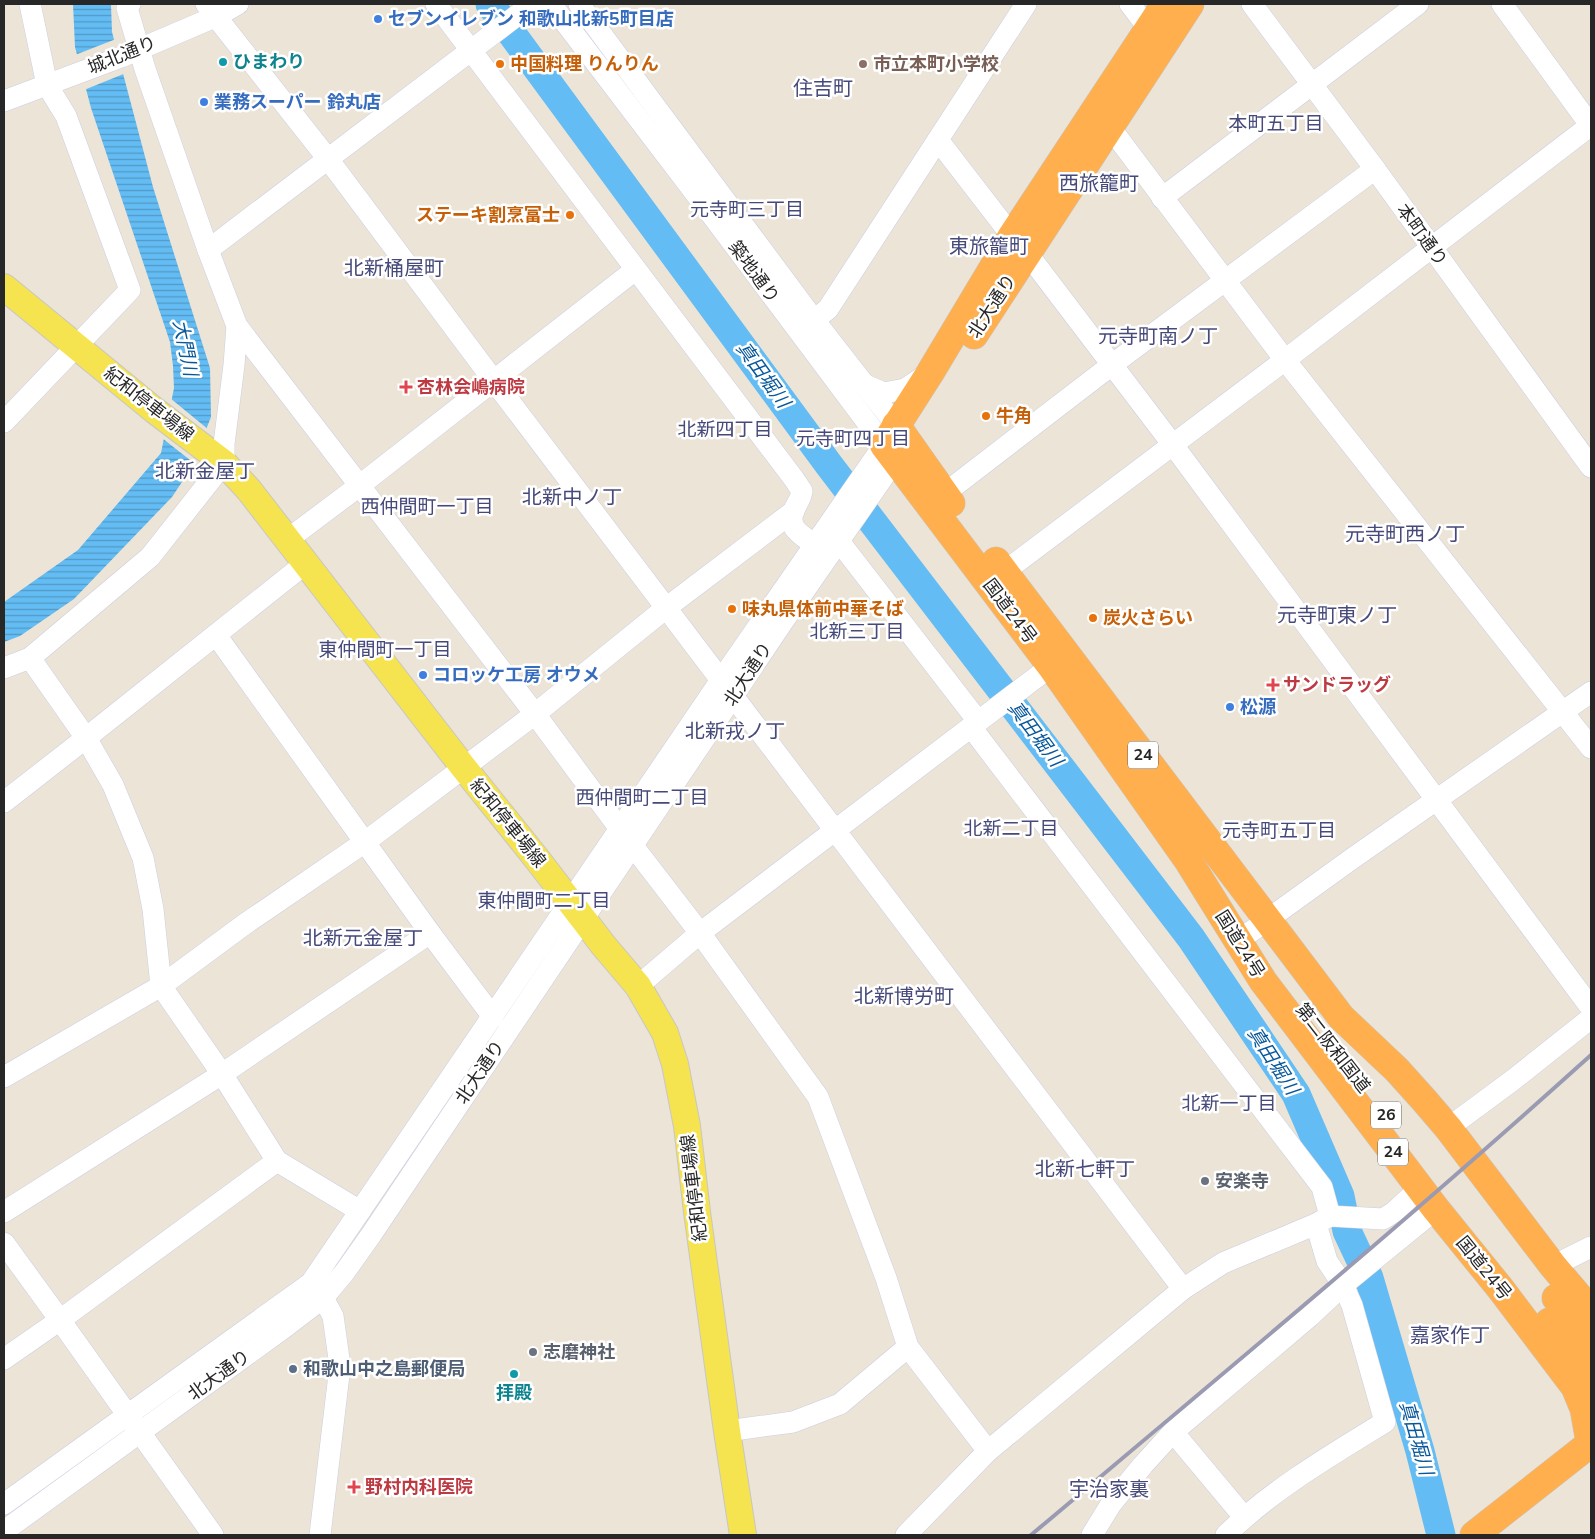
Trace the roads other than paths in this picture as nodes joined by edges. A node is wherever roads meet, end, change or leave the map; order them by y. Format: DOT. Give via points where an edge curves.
graph roads {
  1 [pos="30,4"];
  2 [pos="130,4"];
  3 [pos="238,4"];
  4 [pos="436,4"];
  5 [pos="550,4"];
  6 [pos="579,4"];
  7 [pos="1026,4"];
  8 [pos="1130,4"];
  9 [pos="1164,4"];
  10 [pos="1190,4"];
  11 [pos="1252,4"];
  12 [pos="1418,4"];
  13 [pos="1502,4"];
  14 [pos="212,10"];
  15 [pos="524,10"];
  16 [pos="1148,29"];
  17 [pos="472,50"];
  18 [pos="130,52"];
  19 [pos="57,81"];
  20 [pos="1312,84"];
  21 [pos="4,101"];
  22 [pos="1591,125"];
  23 [pos="1109,126"];
  24 [pos="938,140"];
  25 [pos="328,159"];
  26 [pos="1375,169"];
  27 [pos="1162,198"];
  28 [pos="1020,244"];
  29 [pos="1431,248"];
  30 [pos="208,250"];
  31 [pos="635,270"];
  32 [pos="1224,280"];
  33 [pos="4,287"];
  34 [pos="814,320"];
  35 [pos="237,326"];
  36 [pos="77,346"];
  37 [pos="1285,360"];
  38 [pos="1113,364"];
  39 [pos="930,373"];
  40 [pos="494,381"];
  41 [pos="863,384"];
  42 [pos="4,422"];
  43 [pos="895,443"];
  44 [pos="1173,445"];
  45 [pos="1588,456"];
  46 [pos="217,458"];
  47 [pos="359,486"];
  48 [pos="944,494"];
  49 [pos="849,509"];
  50 [pos="794,511"];
  51 [pos="287,540"];
  52 [pos="838,540"];
  53 [pos="814,544"];
  54 [pos="306,563"];
  55 [pos="1004,572"];
  56 [pos="666,608"];
  57 [pos="216,635"];
  58 [pos="30,658"];
  59 [pos="1059,660"];
  60 [pos="4,668"];
  61 [pos="727,689"];
  62 [pos="1591,692"];
  63 [pos="1563,711"];
  64 [pos="535,714"];
  65 [pos="975,724"];
  66 [pos="86,738"];
  67 [pos="1591,748"];
  68 [pos="464,768"];
  69 [pos="1437,801"];
  70 [pos="4,802"];
  71 [pos="835,830"];
  72 [pos="627,838"];
  73 [pos="365,842"];
  74 [pos="577,911"];
  75 [pos="1251,932"];
  76 [pos="430,933"];
  77 [pos="700,933"];
  78 [pos="161,986"];
  79 [pos="638,986"];
  80 [pos="1591,1008"];
  81 [pos="493,1017"];
  82 [pos="1341,1017"];
  83 [pos="1591,1018"];
  84 [pos="222,1074"];
  85 [pos="4,1077"];
  86 [pos="1448,1128"];
  87 [pos="277,1161"];
  88 [pos="1428,1199"];
  89 [pos="360,1211"];
  90 [pos="4,1212"];
  91 [pos="1323,1220"];
  92 [pos="4,1243"];
  93 [pos="1591,1247"];
  94 [pos="1553,1266"];
  95 [pos="1346,1282"];
  96 [pos="1183,1289"];
  97 [pos="317,1291"];
  98 [pos="1591,1311"];
  99 [pos="60,1320"];
  100 [pos="1591,1340"];
  101 [pos="908,1347"];
  102 [pos="4,1359"];
  103 [pos="1588,1370"];
  104 [pos="127,1415"];
  105 [pos="727,1431"];
  106 [pos="139,1432"];
  107 [pos="1173,1432"];
  108 [pos="1591,1443"];
  109 [pos="988,1450"];
  110 [pos="4,1504"];
  111 [pos="1244,1517"];
  112 [pos="4,1531"];
  113 [pos="213,1535"];
  114 [pos="320,1535"];
  115 [pos="743,1535"];
  116 [pos="906,1535"];
  117 [pos="1092,1535"];
  118 [pos="1226,1535"];
  119 [pos="1474,1535"];
  1 -- 19 [label="street"];
  2 -- 18 [label="street" via="127,8"];
  3 -- 14 [label="street, 城北通り"];
  4 -- 17 [label="street"];
  5 -- 43 [label="street, 築地通り" via="708,210"];
  6 -- 34 [label="street, 築地通り"];
  7 -- 24 [label="street"];
  8 -- 16 [label="street"];
  9 -- 16 [label="highway, 北大通り"];
  10 -- 23 [label="highway, 北大通り"];
  11 -- 20 [label="street, 本町通り"];
  12 -- 20 [label="street"];
  13 -- 22 [label="street"];
  14 -- 18 [label="street, 城北通り"];
  14 -- 25 [label="street"];
  15 -- 17 [label="street"];
  16 -- 28 [label="highway, 北大通り"];
  17 -- 25 [label="street"];
  17 -- 31 [label="street"];
  18 -- 19 [label="street, 城北通り"];
  18 -- 30 [label="street" via="145,70"];
  19 -- 21 [label="street, 城北通り"];
  19 -- 36 [label="street" via="66,116 130,290"];
  20 -- 26 [label="street, 本町通り"];
  20 -- 27 [label="street"];
  22 -- 29 [label="street"];
  23 -- 27 [label="street"];
  23 -- 28 [label="highway, 北大通り"];
  24 -- 28 [label="street"];
  24 -- 34 [label="street" via="828,309"];
  25 -- 30 [label="street"];
  25 -- 40 [label="street"];
  26 -- 29 [label="street, 本町通り"];
  26 -- 32 [label="street"];
  27 -- 32 [label="street"];
  28 -- 38 [label="street"];
  28 -- 39 [label="highway, 北大通り"];
  28 -- 43 [label="highway, 北大通り"];
  29 -- 37 [label="street"];
  29 -- 45 [label="street, 本町通り"];
  30 -- 35 [label="street"];
  31 -- 40 [label="street"];
  31 -- 50 [label="street" via="794,478 802,492"];
  32 -- 37 [label="street"];
  32 -- 38 [label="street"];
  33 -- 36 [label="main road, 紀和停車場線"];
  34 -- 41 [label="street, 築地通り"];
  35 -- 46 [label="street" via="224,444"];
  35 -- 47 [label="street"];
  36 -- 42 [label="street"];
  36 -- 46 [label="main road, 紀和停車場線"];
  37 -- 44 [label="street"];
  37 -- 63 [label="street"];
  38 -- 44 [label="street"];
  38 -- 48 [label="street"];
  39 -- 41 [label="street" via="905,389 884,392"];
  39 -- 43 [label="highway, 北大通り"];
  40 -- 47 [label="street"];
  40 -- 56 [label="street"];
  41 -- 43 [label="street, 築地通り"];
  43 -- 48 [label="highway, 国道24号 / 24"];
  43 -- 49 [label="street"];
  43 -- 59 [label="highway, 国道24号 / 24"];
  44 -- 55 [label="street"];
  44 -- 69 [label="street"];
  46 -- 51 [label="main road, 紀和停車場線" via="249,490"];
  46 -- 58 [label="street" via="150,557"];
  47 -- 51 [label="street"];
  47 -- 64 [label="street"];
  48 -- 55 [label="highway, 国道24号 / 24"];
  49 -- 52 [label="street, 北大通り"];
  49 -- 53 [label="street, 北大通り"];
  50 -- 53 [label="street" via="792,523 795,530"];
  50 -- 56 [label="street"];
  51 -- 54 [label="main road, 紀和停車場線"];
  52 -- 61 [label="street, 北大通り"];
  52 -- 65 [label="street"];
  53 -- 61 [label="street, 北大通り"];
  54 -- 57 [label="street"];
  54 -- 68 [label="main road, 紀和停車場線"];
  55 -- 59 [label="highway, 国道24号 / 24"];
  56 -- 61 [label="street"];
  56 -- 64 [label="street"];
  57 -- 66 [label="street"];
  57 -- 73 [label="street"];
  58 -- 60 [label="street"];
  58 -- 66 [label="street"];
  59 -- 65 [label="street"];
  59 -- 75 [label="highway, 国道24号 / 24"];
  59 -- 75 [label="highway, 国道24号 / 24" via="1189,862"];
  61 -- 71 [label="street"];
  61 -- 72 [label="street, 北大通り"];
  62 -- 63 [label="street"];
  63 -- 67 [label="street"];
  63 -- 69 [label="street"];
  64 -- 68 [label="street"];
  64 -- 72 [label="street"];
  65 -- 71 [label="street"];
  65 -- 91 [label="street" via="1322,1187"];
  66 -- 70 [label="street"];
  66 -- 78 [label="street" via="113,785 144,858"];
  68 -- 73 [label="street"];
  68 -- 74 [label="main road, 紀和停車場線"];
  69 -- 75 [label="street"];
  69 -- 80 [label="street"];
  71 -- 77 [label="street"];
  71 -- 96 [label="street"];
  72 -- 74 [label="street, 北大通り"];
  72 -- 77 [label="street"];
  73 -- 76 [label="street"];
  73 -- 78 [label="street"];
  74 -- 79 [label="main road, 紀和停車場線"];
  74 -- 81 [label="street, 北大通り"];
  74 -- 97 [label="street, 北大通り" via="371,1235 344,1273"];
  75 -- 82 [label="highway, 国道24号 / 24"];
  75 -- 88 [label="highway, 国道24号 / 24" via="1262,981"];
  75 -- 103 [label="highway, 第二阪和国道 / 26" via="1512,1278"];
  76 -- 81 [label="street"];
  76 -- 84 [label="street"];
  77 -- 79 [label="street"];
  77 -- 101 [label="street" via="818,1097 886,1278"];
  78 -- 84 [label="street"];
  78 -- 85 [label="street"];
  79 -- 105 [label="main road, 紀和停車場線" via="665,1033 676,1064"];
  81 -- 89 [label="street, 北大通り"];
  82 -- 86 [label="highway, 国道24号 / 24" via="1397,1070"];
  82 -- 100 [label="highway, 第二阪和国道 / 26" via="1528,1264"];
  83 -- 86 [label="street"];
  84 -- 87 [label="street"];
  84 -- 90 [label="street"];
  86 -- 94 [label="highway, 国道24号 / 24"];
  87 -- 89 [label="street"];
  87 -- 99 [label="street"];
  88 -- 91 [label="street" via="1382,1219"];
  88 -- 95 [label="street" via="1380,1255"];
  88 -- 108 [label="highway, 国道24号 / 24" via="1575,1387 1584,1409"];
  89 -- 97 [label="street, 北大通り"];
  91 -- 95 [label="street" via="1327,1261"];
  91 -- 96 [label="street" via="1223,1263"];
  92 -- 99 [label="street"];
  93 -- 94 [label="street"];
  94 -- 98 [label="highway, 国道24号 / 24"];
  95 -- 107 [label="street"];
  95 -- 111 [label="street" via="1384,1422 1319,1463"];
  96 -- 109 [label="street"];
  97 -- 104 [label="street, 北大通り"];
  97 -- 106 [label="street, 北大通り" via="285,1327"];
  97 -- 114 [label="street" via="333,1316 340,1366"];
  99 -- 102 [label="street"];
  99 -- 104 [label="street"];
  101 -- 105 [label="street" via="840,1404 792,1422"];
  101 -- 109 [label="street"];
  104 -- 106 [label="street"];
  104 -- 110 [label="street, 北大通り"];
  105 -- 115 [label="main road, 紀和停車場線"];
  106 -- 112 [label="street, 北大通り"];
  106 -- 113 [label="street"];
  107 -- 111 [label="street"];
  107 -- 117 [label="street" via="1111,1504"];
  108 -- 119 [label="highway, 国道24号 / 24"];
  109 -- 116 [label="street"];
  111 -- 118 [label="street"];
}
